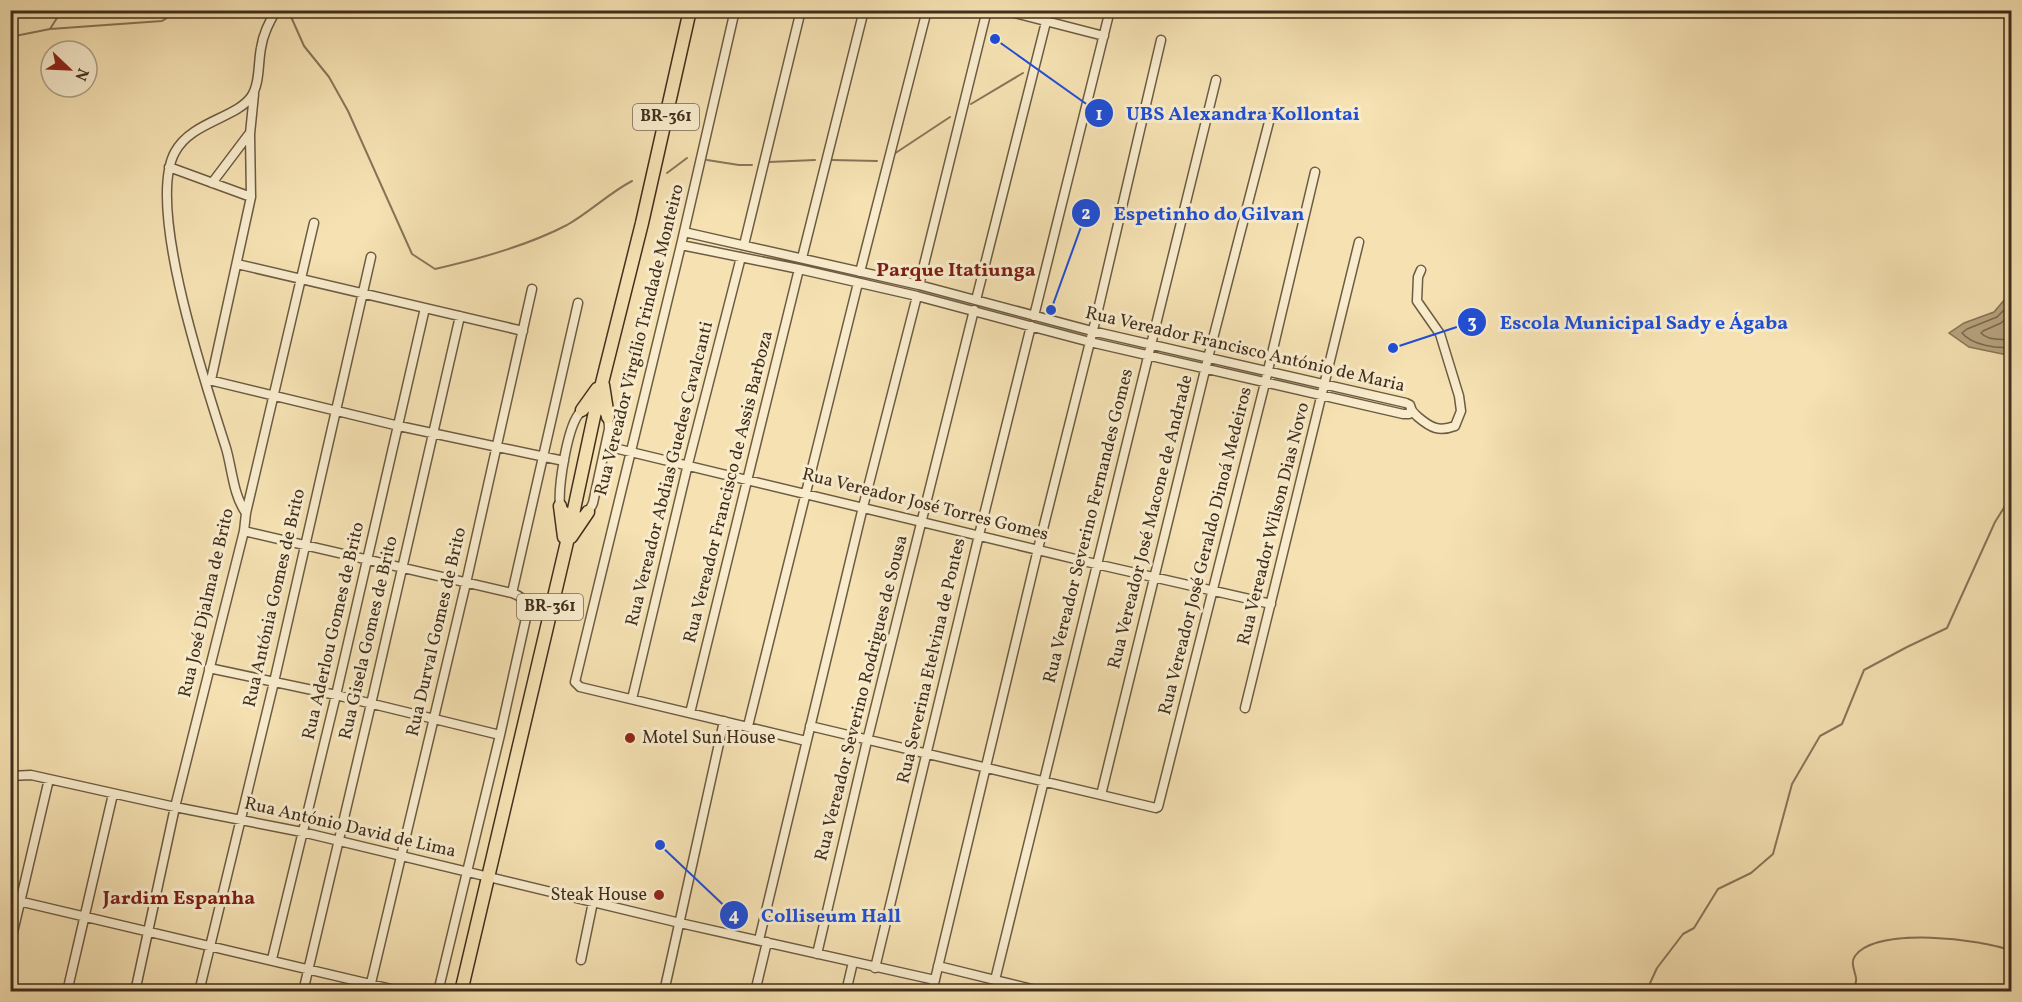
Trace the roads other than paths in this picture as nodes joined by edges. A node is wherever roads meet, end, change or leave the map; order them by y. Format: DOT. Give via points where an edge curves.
graph roads {
  1 [pos="276,10"];
  2 [pos="690,10"];
  3 [pos="735,10"];
  4 [pos="801,10"];
  5 [pos="864,10"];
  6 [pos="927,10"];
  7 [pos="987,10"];
  8 [pos="1003,10"];
  9 [pos="1049,10"];
  10 [pos="1110,10"];
  11 [pos="1046,21"];
  12 [pos="1104,36"];
  13 [pos="1161,40"];
  14 [pos="1216,80"];
  15 [pos="255,91"];
  16 [pos="1270,118"];
  17 [pos="250,134"];
  18 [pos="169,167"];
  19 [pos="1315,172"];
  20 [pos="212,183"];
  21 [pos="251,197"];
  22 [pos="314,223"];
  23 [pos="684,232"];
  24 [pos="1359,242"];
  25 [pos="681,244"];
  26 [pos="744,245"];
  27 [pos="371,257"];
  28 [pos="741,257"];
  29 [pos="802,258"];
  30 [pos="237,264"];
  31 [pos="800,269"];
  32 [pos="1421,270"];
  33 [pos="860,272"];
  34 [pos="300,278"];
  35 [pos="858,283"];
  36 [pos="919,285"];
  37 [pos="532,289"];
  38 [pos="362,295"];
  39 [pos="917,296"];
  40 [pos="976,300"];
  41 [pos="578,303"];
  42 [pos="425,308"];
  43 [pos="974,310"];
  44 [pos="460,315"];
  45 [pos="1034,316"];
  46 [pos="1031,326"];
  47 [pos="523,331"];
  48 [pos="1092,331"];
  49 [pos="1090,342"];
  50 [pos="1150,345"];
  51 [pos="1148,356"];
  52 [pos="1208,358"];
  53 [pos="1206,369"];
  54 [pos="1268,371"];
  55 [pos="208,380"];
  56 [pos="602,381"];
  57 [pos="1265,383"];
  58 [pos="1325,385"];
  59 [pos="273,396"];
  60 [pos="1323,397"];
  61 [pos="596,407"];
  62 [pos="335,410"];
  63 [pos="582,410"];
  64 [pos="1411,410"];
  65 [pos="608,417"];
  66 [pos="399,426"];
  67 [pos="434,432"];
  68 [pos="496,446"];
  69 [pos="606,446"];
  70 [pos="630,451"];
  71 [pos="543,456"];
  72 [pos="564,461"];
  73 [pos="688,464"];
  74 [pos="747,479"];
  75 [pos="806,493"];
  76 [pos="560,506"];
  77 [pos="863,507"];
  78 [pos="588,512"];
  79 [pos="246,513"];
  80 [pos="572,516"];
  81 [pos="921,521"];
  82 [pos="244,531"];
  83 [pos="979,535"];
  84 [pos="566,544"];
  85 [pos="305,546"];
  86 [pos="1038,549"];
  87 [pos="368,560"];
  88 [pos="1096,564"];
  89 [pos="402,567"];
  90 [pos="1154,576"];
  91 [pos="466,583"];
  92 [pos="1212,591"];
  93 [pos="512,593"];
  94 [pos="1271,604"];
  95 [pos="209,668"];
  96 [pos="274,682"];
  97 [pos="336,695"];
  98 [pos="632,699"];
  99 [pos="371,704"];
  100 [pos="1245,708"];
  101 [pos="690,713"];
  102 [pos="434,719"];
  103 [pos="724,721"];
  104 [pos="748,726"];
  105 [pos="810,726"];
  106 [pos="500,735"];
  107 [pos="806,741"];
  108 [pos="867,741"];
  109 [pos="926,754"];
  110 [pos="986,768"];
  111 [pos="10,777"];
  112 [pos="49,779"];
  113 [pos="1042,782"];
  114 [pos="113,794"];
  115 [pos="1101,795"];
  116 [pos="176,807"];
  117 [pos="240,819"];
  118 [pos="302,832"];
  119 [pos="339,842"];
  120 [pos="402,856"];
  121 [pos="466,873"];
  122 [pos="487,878"];
  123 [pos="10,899"];
  124 [pos="21,901"];
  125 [pos="594,902"];
  126 [pos="85,917"];
  127 [pos="680,923"];
  128 [pos="147,932"];
  129 [pos="763,941"];
  130 [pos="10,945"];
  131 [pos="210,946"];
  132 [pos="817,954"];
  133 [pos="272,960"];
  134 [pos="581,960"];
  135 [pos="853,962"];
  136 [pos="938,966"];
  137 [pos="308,968"];
  138 [pos="875,968"];
  139 [pos="935,980"];
  140 [pos="995,980"];
  141 [pos="371,983"];
  142 [pos="1027,989"];
  143 [pos="67,992"];
  144 [pos="135,992"];
  145 [pos="199,992"];
  146 [pos="303,992"];
  147 [pos="404,992"];
  148 [pos="438,992"];
  149 [pos="461,992"];
  150 [pos="664,992"];
  151 [pos="755,992"];
  152 [pos="846,992"];
  153 [pos="932,992"];
  154 [pos="1044,992"];
  1 -- 15 [label="street" via="262,39"];
  2 -- 56 [label="main road, BR-361"];
  3 -- 23 [label="street, Rua Vereador Virgílio Trindade Monteiro"];
  4 -- 26 [label="street"];
  5 -- 29 [label="street"];
  6 -- 33 [label="street"];
  7 -- 36 [label="street"];
  8 -- 11 [label="street"];
  9 -- 11 [label="street"];
  10 -- 12 [label="street"];
  11 -- 12 [label="street"];
  11 -- 40 [label="street"];
  12 -- 45 [label="street"];
  13 -- 48 [label="street"];
  14 -- 50 [label="street, Rua Vereador Severino Fernandes Gomes"];
  15 -- 17 [label="street"];
  15 -- 18 [label="street" via="242,105 183,141"];
  16 -- 52 [label="street, Rua Vereador José Macone de Andrade"];
  17 -- 20 [label="street"];
  17 -- 21 [label="street"];
  18 -- 20 [label="street"];
  18 -- 55 [label="street" via="168,223 173,254 191,332"];
  19 -- 54 [label="street, Rua Vereador José Geraldo Dinoá Medeiros"];
  20 -- 21 [label="street"];
  21 -- 30 [label="street"];
  22 -- 34 [label="street, Rua José Djalma de Brito"];
  23 -- 25 [label="street, Rua Vereador Virgílio Trindade Monteiro"];
  23 -- 26 [label="street, Rua Vereador Francisco António de Maria"];
  24 -- 58 [label="street, Rua Vereador Wilson Dias Novo"];
  25 -- 28 [label="street"];
  25 -- 70 [label="street, Rua Vereador Virgílio Trindade Monteiro"];
  26 -- 29 [label="street, Rua Vereador Francisco António de Maria"];
  27 -- 38 [label="street, Rua Antónia Gomes de Brito"];
  28 -- 31 [label="street"];
  28 -- 73 [label="street, Rua Vereador Abdias Guedes Cavalcanti"];
  29 -- 33 [label="street, Rua Vereador Francisco António de Maria"];
  30 -- 34 [label="street"];
  30 -- 55 [label="street"];
  31 -- 35 [label="street"];
  31 -- 74 [label="street, Rua Vereador Francisco de Assis Barboza"];
  32 -- 64 [label="street, Rua Vereador Francisco António de Maria" via="1417,301 1440,334 1461,411 1455,426 1437,430"];
  33 -- 36 [label="street, Rua Vereador Francisco António de Maria"];
  34 -- 38 [label="street"];
  34 -- 59 [label="street, Rua José Djalma de Brito"];
  35 -- 39 [label="street"];
  35 -- 75 [label="street"];
  36 -- 40 [label="street, Rua Vereador Francisco António de Maria"];
  37 -- 47 [label="street, Rua Durval Gomes de Brito"];
  38 -- 42 [label="street"];
  38 -- 62 [label="street, Rua Antónia Gomes de Brito"];
  39 -- 43 [label="street"];
  39 -- 77 [label="street"];
  40 -- 45 [label="street, Rua Vereador Francisco António de Maria"];
  41 -- 71 [label="street"];
  42 -- 44 [label="street"];
  42 -- 66 [label="street, Rua Aderlou Gomes de Brito"];
  43 -- 46 [label="street"];
  43 -- 81 [label="street, Rua Vereador Severino Rodrigues de Sousa"];
  44 -- 47 [label="street"];
  44 -- 67 [label="street, Rua Gisela Gomes de Brito"];
  45 -- 48 [label="street, Rua Vereador Francisco António de Maria"];
  46 -- 49 [label="street"];
  46 -- 83 [label="street, Rua Severina Etelvina de Pontes"];
  47 -- 68 [label="street, Rua Durval Gomes de Brito"];
  48 -- 49 [label="street"];
  48 -- 50 [label="street, Rua Vereador Francisco António de Maria"];
  49 -- 51 [label="street"];
  49 -- 86 [label="street"];
  50 -- 51 [label="street, Rua Vereador Severino Fernandes Gomes"];
  50 -- 52 [label="street, Rua Vereador Francisco António de Maria"];
  51 -- 53 [label="street"];
  51 -- 88 [label="street, Rua Vereador Severino Fernandes Gomes"];
  52 -- 53 [label="street, Rua Vereador José Macone de Andrade"];
  52 -- 54 [label="street, Rua Vereador Francisco António de Maria"];
  53 -- 57 [label="street"];
  53 -- 90 [label="street, Rua Vereador José Macone de Andrade"];
  54 -- 57 [label="street, Rua Vereador José Geraldo Dinoá Medeiros"];
  54 -- 58 [label="street, Rua Vereador Francisco António de Maria"];
  55 -- 59 [label="street"];
  55 -- 79 [label="street"];
  56 -- 61 [label="main road, BR-361"];
  56 -- 63 [label="main road"];
  56 -- 65 [label="main road"];
  57 -- 60 [label="street"];
  57 -- 92 [label="street, Rua Vereador José Geraldo Dinoá Medeiros"];
  58 -- 60 [label="street, Rua Vereador Wilson Dias Novo"];
  58 -- 64 [label="street, Rua Vereador Francisco António de Maria" via="1406,403"];
  59 -- 62 [label="street"];
  59 -- 79 [label="street, Rua José Djalma de Brito"];
  60 -- 64 [label="street" via="1403,414"];
  60 -- 94 [label="street, Rua Vereador Wilson Dias Novo"];
  61 -- 63 [label="street"];
  61 -- 65 [label="street"];
  61 -- 80 [label="main road, BR-361"];
  62 -- 66 [label="street"];
  62 -- 85 [label="street, Rua Antónia Gomes de Brito"];
  63 -- 72 [label="street"];
  65 -- 69 [label="street"];
  66 -- 67 [label="street"];
  66 -- 87 [label="street, Rua Aderlou Gomes de Brito"];
  67 -- 68 [label="street"];
  67 -- 89 [label="street, Rua Gisela Gomes de Brito"];
  68 -- 71 [label="street"];
  68 -- 91 [label="street, Rua Durval Gomes de Brito"];
  69 -- 70 [label="street, Rua Vereador José Torres Gomes"];
  69 -- 78 [label="street"];
  70 -- 73 [label="street, Rua Vereador José Torres Gomes"];
  70 -- 98 [label="street, Rua Vereador Virgílio Trindade Monteiro" via="575,682 580,687"];
  71 -- 72 [label="street"];
  71 -- 93 [label="street"];
  72 -- 76 [label="street"];
  73 -- 74 [label="street, Rua Vereador José Torres Gomes"];
  73 -- 98 [label="street, Rua Vereador Abdias Guedes Cavalcanti"];
  74 -- 75 [label="street, Rua Vereador José Torres Gomes"];
  74 -- 101 [label="street, Rua Vereador Francisco de Assis Barboza"];
  75 -- 77 [label="street, Rua Vereador José Torres Gomes"];
  75 -- 104 [label="street"];
  76 -- 80 [label="street"];
  76 -- 84 [label="main road"];
  77 -- 81 [label="street, Rua Vereador José Torres Gomes"];
  77 -- 105 [label="street"];
  78 -- 80 [label="street"];
  78 -- 84 [label="main road"];
  79 -- 82 [label="street, Rua José Djalma de Brito"];
  80 -- 84 [label="main road, BR-361"];
  81 -- 83 [label="street, Rua Vereador José Torres Gomes"];
  81 -- 108 [label="street, Rua Vereador Severino Rodrigues de Sousa"];
  82 -- 85 [label="street"];
  82 -- 95 [label="street, Rua José Djalma de Brito"];
  83 -- 86 [label="street, Rua Vereador José Torres Gomes"];
  83 -- 109 [label="street, Rua Severina Etelvina de Pontes"];
  84 -- 122 [label="main road, BR-361"];
  85 -- 87 [label="street"];
  85 -- 96 [label="street, Rua Antónia Gomes de Brito"];
  86 -- 88 [label="street, Rua Vereador José Torres Gomes"];
  86 -- 110 [label="street"];
  87 -- 89 [label="street"];
  87 -- 97 [label="street, Rua Aderlou Gomes de Brito"];
  88 -- 90 [label="street, Rua Vereador José Torres Gomes"];
  88 -- 113 [label="street, Rua Vereador Severino Fernandes Gomes"];
  89 -- 91 [label="street"];
  89 -- 99 [label="street, Rua Gisela Gomes de Brito"];
  90 -- 92 [label="street, Rua Vereador José Torres Gomes"];
  90 -- 115 [label="street, Rua Vereador José Macone de Andrade"];
  91 -- 93 [label="street"];
  91 -- 102 [label="street, Rua Durval Gomes de Brito"];
  92 -- 94 [label="street, Rua Vereador José Torres Gomes"];
  92 -- 115 [label="street, Rua Vereador José Geraldo Dinoá Medeiros" via="1162,799 1156,808"];
  93 -- 106 [label="street" via="524,599 528,609"];
  94 -- 100 [label="street, Rua Vereador Wilson Dias Novo"];
  95 -- 96 [label="street"];
  95 -- 116 [label="street, Rua José Djalma de Brito"];
  96 -- 97 [label="street"];
  96 -- 117 [label="street, Rua Antónia Gomes de Brito"];
  97 -- 99 [label="street"];
  97 -- 118 [label="street, Rua Aderlou Gomes de Brito"];
  98 -- 101 [label="street"];
  99 -- 102 [label="street"];
  99 -- 119 [label="street, Rua Gisela Gomes de Brito"];
  101 -- 103 [label="street"];
  102 -- 106 [label="street"];
  102 -- 120 [label="street, Rua Durval Gomes de Brito"];
  103 -- 104 [label="street"];
  103 -- 127 [label="street"];
  104 -- 107 [label="street"];
  105 -- 107 [label="street"];
  105 -- 108 [label="street"];
  106 -- 121 [label="street"];
  107 -- 129 [label="street"];
  108 -- 109 [label="street"];
  108 -- 132 [label="street, Rua Vereador Severino Rodrigues de Sousa"];
  109 -- 110 [label="street"];
  109 -- 138 [label="street, Rua Severina Etelvina de Pontes"];
  110 -- 113 [label="street"];
  110 -- 136 [label="street"];
  111 -- 112 [label="street, Rua António David de Lima" via="31,775"];
  112 -- 114 [label="street, Rua António David de Lima"];
  112 -- 124 [label="street"];
  113 -- 115 [label="street"];
  113 -- 140 [label="street, Rua Vereador Severino Fernandes Gomes"];
  114 -- 116 [label="street, Rua António David de Lima"];
  114 -- 126 [label="street"];
  116 -- 117 [label="street, Rua António David de Lima"];
  116 -- 128 [label="street, Rua José Djalma de Brito"];
  117 -- 118 [label="street, Rua António David de Lima"];
  117 -- 131 [label="street, Rua Antónia Gomes de Brito"];
  118 -- 119 [label="street, Rua António David de Lima"];
  118 -- 133 [label="street, Rua Aderlou Gomes de Brito"];
  119 -- 120 [label="street, Rua António David de Lima"];
  119 -- 137 [label="street, Rua Gisela Gomes de Brito"];
  120 -- 121 [label="street, Rua António David de Lima"];
  120 -- 141 [label="street, Rua Durval Gomes de Brito"];
  121 -- 122 [label="street, Rua António David de Lima"];
  121 -- 148 [label="street"];
  122 -- 125 [label="street, Rua António David de Lima"];
  122 -- 149 [label="main road, BR-361"];
  123 -- 124 [label="street"];
  124 -- 126 [label="street"];
  124 -- 130 [label="street"];
  125 -- 127 [label="street, Rua António David de Lima"];
  125 -- 134 [label="street"];
  126 -- 128 [label="street"];
  126 -- 143 [label="street"];
  127 -- 129 [label="street, Rua António David de Lima"];
  127 -- 150 [label="street"];
  128 -- 131 [label="street"];
  128 -- 144 [label="street, Rua José Djalma de Brito"];
  129 -- 132 [label="street, Rua António David de Lima"];
  129 -- 151 [label="street"];
  131 -- 133 [label="street"];
  131 -- 145 [label="street, Rua Antónia Gomes de Brito"];
  132 -- 135 [label="street, Rua António David de Lima"];
  133 -- 137 [label="street"];
  135 -- 138 [label="street, Rua António David de Lima"];
  135 -- 152 [label="street"];
  136 -- 139 [label="street"];
  136 -- 140 [label="street"];
  137 -- 141 [label="street"];
  137 -- 146 [label="street, Rua Gisela Gomes de Brito"];
  138 -- 139 [label="street, Rua António David de Lima"];
  139 -- 153 [label="street"];
  140 -- 142 [label="street"];
  141 -- 147 [label="street"];
  142 -- 154 [label="street"];
}
